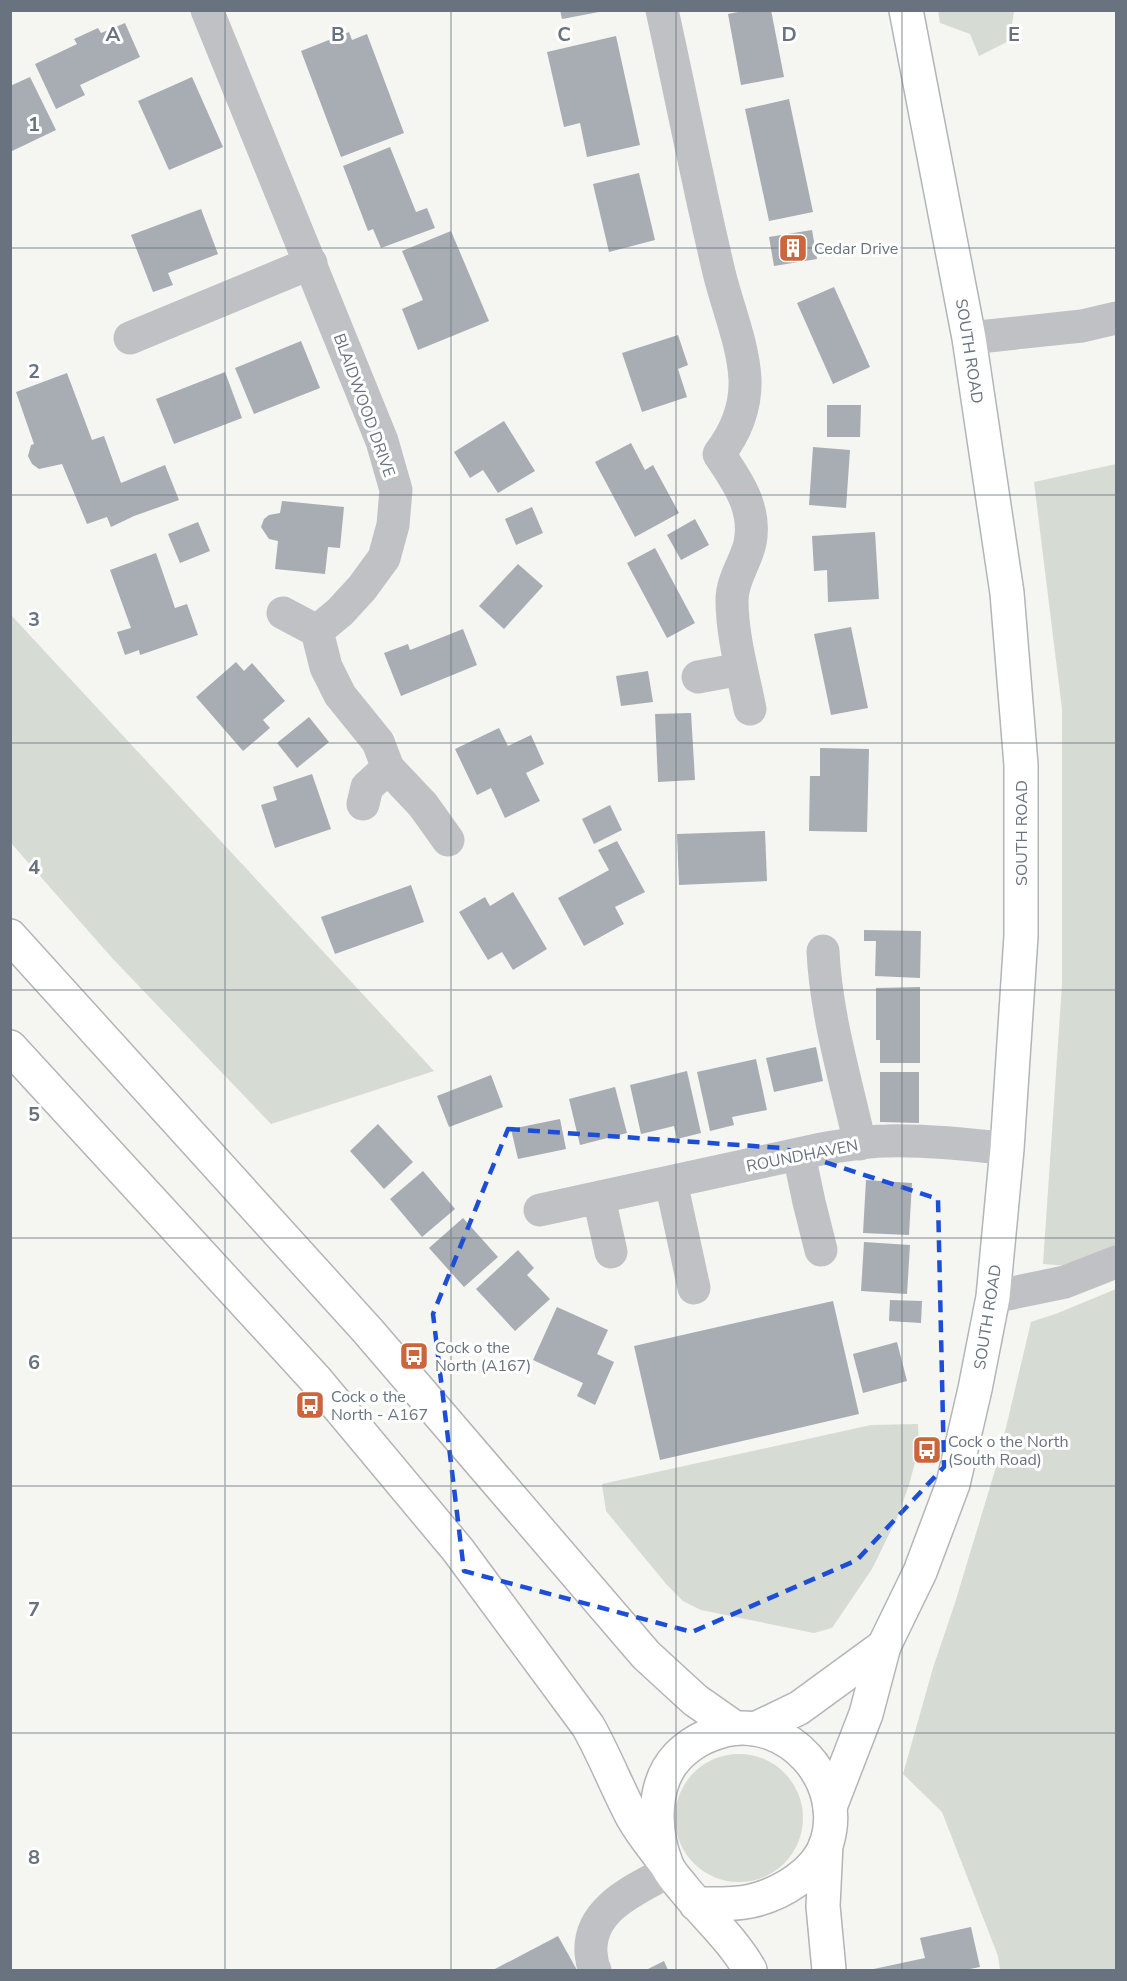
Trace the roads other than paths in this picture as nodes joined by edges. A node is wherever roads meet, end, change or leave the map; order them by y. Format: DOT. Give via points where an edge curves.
graph roads {
  1 [pos="207,10"];
  2 [pos="662,10"];
  3 [pos="906,10"];
  4 [pos="311,263"];
  5 [pos="1116,318"];
  6 [pos="130,338"];
  7 [pos="969,338"];
  8 [pos="283,613"];
  9 [pos="317,631"];
  10 [pos="741,669"];
  11 [pos="698,677"];
  12 [pos="750,710"];
  13 [pos="388,768"];
  14 [pos="363,804"];
  15 [pos="448,840"];
  16 [pos="10,936"];
  17 [pos="823,951"];
  18 [pos="10,1047"];
  19 [pos="860,1144"];
  20 [pos="1007,1149"];
  21 [pos="799,1155"];
  22 [pos="671,1182"];
  23 [pos="599,1198"];
  24 [pos="540,1210"];
  25 [pos="821,1250"];
  26 [pos="611,1252"];
  27 [pos="1116,1262"];
  28 [pos="694,1288"];
  29 [pos="993,1298"];
  30 [pos="884,1646"];
  31 [pos="745,1728"];
  32 [pos="830,1807"];
  33 [pos="826,1844"];
  34 [pos="667,1867"];
  35 [pos="696,1904"];
  36 [pos="595,1971"];
  37 [pos="750,1971"];
  38 [pos="829,1971"];
  1 -- 4 [label="street, BLAIDWOOD DRIVE"];
  2 -- 10 [label="street" via="745,378 743,410 731,439 719,454 744,493 750,517 750,543 732,598"];
  3 -- 7 [label="main road, SOUTH ROAD"];
  4 -- 6 [label="street"];
  4 -- 9 [label="street, BLAIDWOOD DRIVE" via="382,441 396,490 393,525 384,558 348,604"];
  5 -- 7 [label="street" via="1082,326"];
  7 -- 20 [label="main road, SOUTH ROAD" via="1007,593 1021,765 1021,936"];
  8 -- 9 [label="street"];
  9 -- 13 [label="street" via="326,667 340,696 378,742"];
  10 -- 11 [label="street"];
  10 -- 12 [label="street"];
  13 -- 14 [label="street" via="367,787"];
  13 -- 15 [label="street" via="423,805"];
  16 -- 31 [label="main road" via="368,1331 646,1655 695,1700"];
  17 -- 19 [label="street" via="829,1007"];
  18 -- 34 [label="main road" via="317,1382 458,1550 588,1726 633,1817"];
  19 -- 20 [label="street, ROUNDHAVEN" via="885,1141"];
  19 -- 21 [label="street, ROUNDHAVEN"];
  20 -- 29 [label="main road, SOUTH ROAD"];
  21 -- 22 [label="street, ROUNDHAVEN"];
  21 -- 25 [label="street"];
  22 -- 23 [label="street, ROUNDHAVEN"];
  22 -- 28 [label="street"];
  23 -- 24 [label="street, ROUNDHAVEN"];
  23 -- 26 [label="street"];
  27 -- 29 [label="street" via="1065,1282"];
  29 -- 30 [label="main road, SOUTH ROAD" via="952,1484 920,1572"];
  30 -- 31 [label="main road, SOUTH ROAD" via="799,1708"];
  30 -- 32 [label="main road, SOUTH ROAD" via="866,1714"];
  31 -- 32 [label="main road" via="782,1737 801,1750 822,1779"];
  31 -- 34 [label="main road" via="709,1734 690,1744 674,1760 660,1784 659,1835"];
  32 -- 33 [label="main road"];
  33 -- 35 [label="main road" via="801,1878 778,1892 727,1905"];
  33 -- 38 [label="main road" via="823,1906"];
  34 -- 35 [label="main road"];
  34 -- 36 [label="street" via="602,1915 590,1941"];
  35 -- 37 [label="main road"];
}
